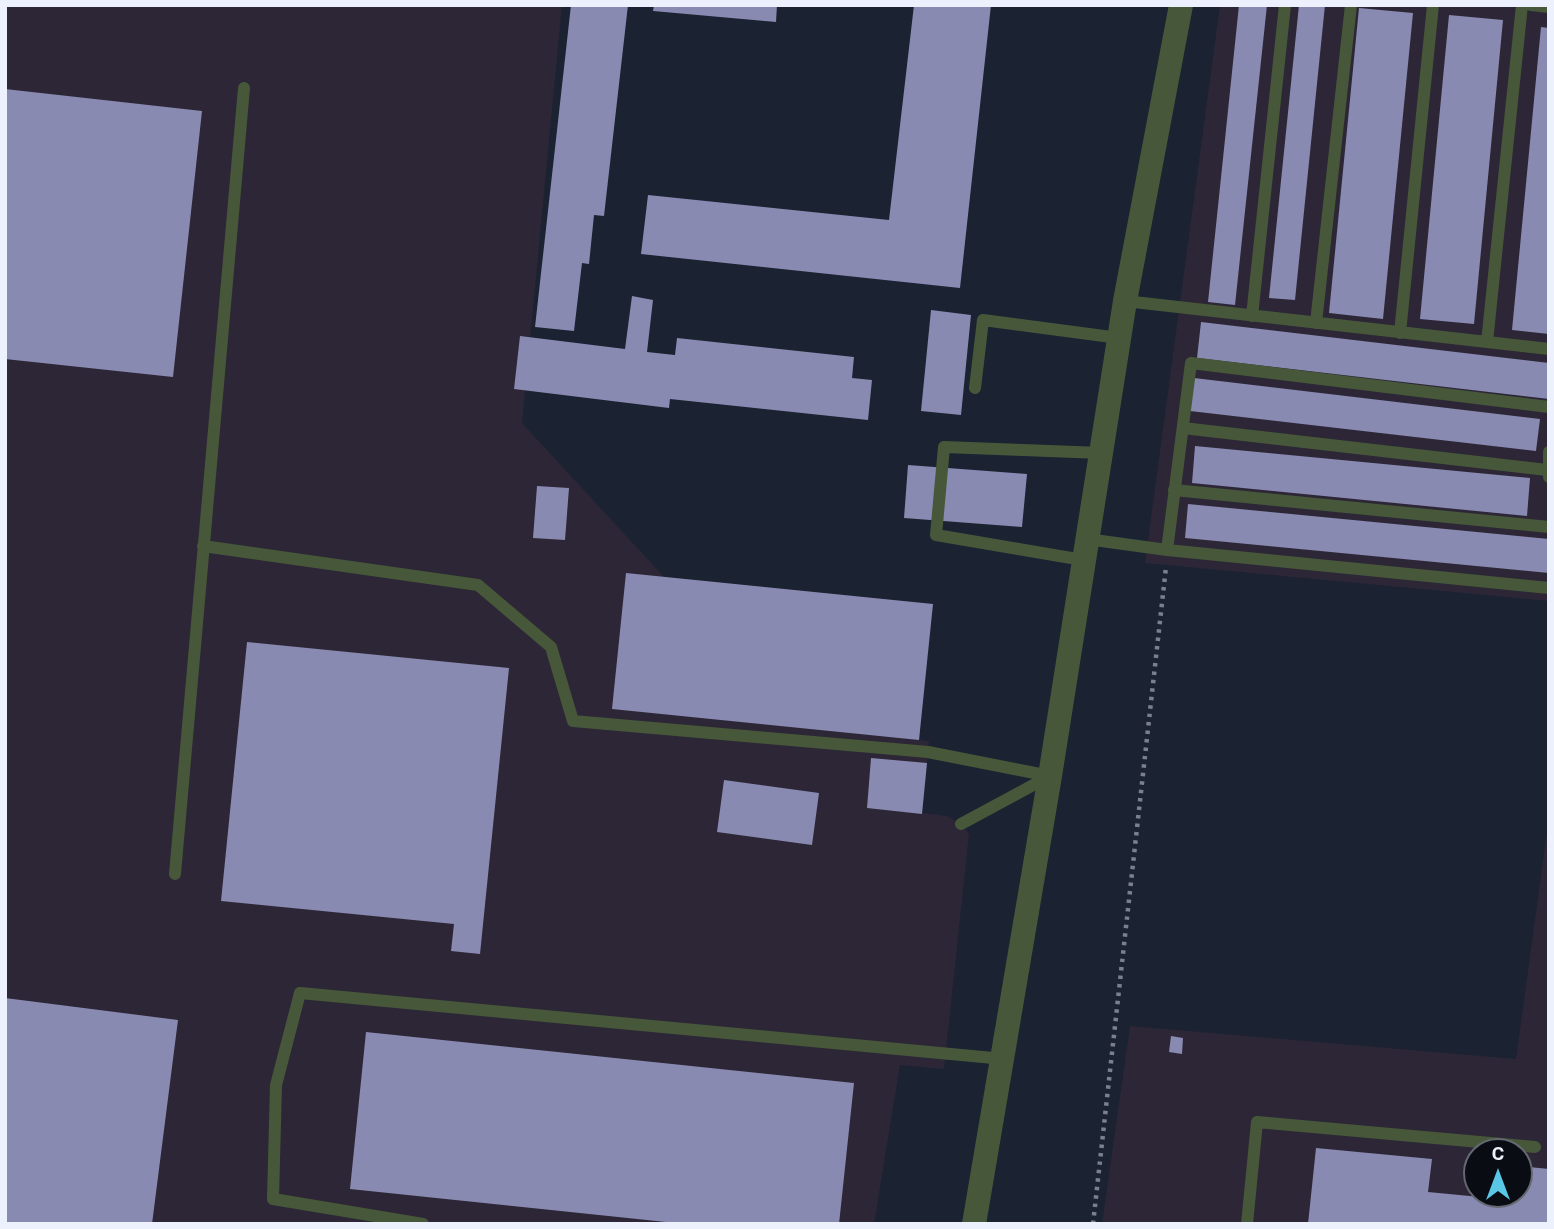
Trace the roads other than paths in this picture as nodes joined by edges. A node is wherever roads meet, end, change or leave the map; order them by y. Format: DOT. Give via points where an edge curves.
graph roads {
  1 [pos="1181,5"];
  2 [pos="1285,5"];
  3 [pos="1351,5"];
  4 [pos="1433,5"];
  5 [pos="1522,5"];
  6 [pos="1531,5"];
  7 [pos="1549,7"];
  8 [pos="244,88"];
  9 [pos="1125,301"];
  10 [pos="1252,316"];
  11 [pos="1317,323"];
  12 [pos="1400,333"];
  13 [pos="1119,338"];
  14 [pos="1487,342"];
  15 [pos="1549,349"];
  16 [pos="975,388"];
  17 [pos="1549,407"];
  18 [pos="1183,428"];
  19 [pos="1549,452"];
  20 [pos="1101,453"];
  21 [pos="1548,474"];
  22 [pos="1174,490"];
  23 [pos="1549,527"];
  24 [pos="204,546"];
  25 [pos="1085,550"];
  26 [pos="1167,550"];
  27 [pos="1549,588"];
  28 [pos="1050,776"];
  29 [pos="961,824"];
  30 [pos="175,874"];
  31 [pos="1004,1059"];
  32 [pos="1535,1147"];
  33 [pos="423,1224"];
  34 [pos="974,1224"];
  35 [pos="1247,1224"];
  1 -- 9 [label="street"];
  2 -- 10 [label="lane"];
  3 -- 11 [label="lane"];
  4 -- 12 [label="lane"];
  5 -- 14 [label="lane"];
  6 -- 7 [label="lane"];
  8 -- 24 [label="lane"];
  9 -- 10 [label="lane"];
  9 -- 13 [label="street"];
  10 -- 11 [label="lane"];
  11 -- 12 [label="lane"];
  12 -- 14 [label="lane"];
  13 -- 16 [label="lane" via="983,320"];
  13 -- 20 [label="street"];
  14 -- 15 [label="lane"];
  17 -- 18 [label="lane" via="1191,363"];
  18 -- 21 [label="lane"];
  18 -- 22 [label="lane"];
  19 -- 21 [label="lane"];
  20 -- 25 [label="street"];
  20 -- 25 [label="lane" via="944,447 936,535"];
  22 -- 23 [label="lane"];
  22 -- 26 [label="lane"];
  24 -- 28 [label="lane" via="478,585 551,646 573,721 928,752"];
  24 -- 30 [label="lane"];
  25 -- 26 [label="lane"];
  25 -- 28 [label="street"];
  26 -- 27 [label="lane"];
  28 -- 29 [label="lane"];
  28 -- 31 [label="street"];
  31 -- 33 [label="lane" via="300,993 276,1085 273,1199"];
  31 -- 34 [label="street"];
  32 -- 35 [label="lane" via="1257,1122"];
}
